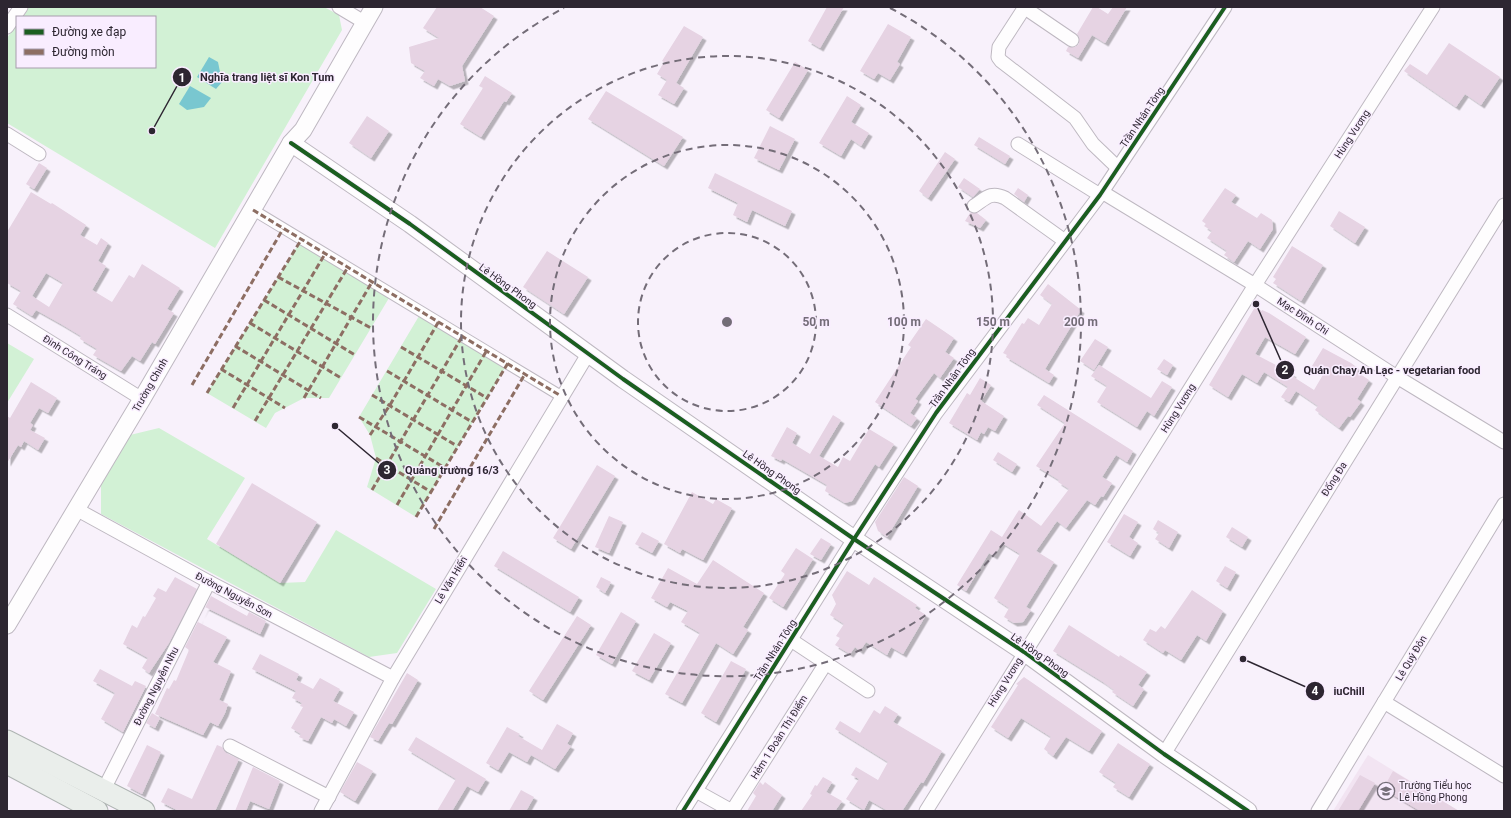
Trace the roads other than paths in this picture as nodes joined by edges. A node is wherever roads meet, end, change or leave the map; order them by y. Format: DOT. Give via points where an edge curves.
graph roads {
  1 [pos="21,7"];
  2 [pos="339,7"];
  3 [pos="374,7"];
  4 [pos="1025,7"];
  5 [pos="1225,7"];
  6 [pos="1433,7"];
  7 [pos="362,13"];
  8 [pos="7,27"];
  9 [pos="1072,40"];
  10 [pos="7,134"];
  11 [pos="291,143"];
  12 [pos="1018,144"];
  13 [pos="38,154"];
  14 [pos="1118,168"];
  15 [pos="1101,194"];
  16 [pos="1504,205"];
  17 [pos="974,206"];
  18 [pos="253,210"];
  19 [pos="1065,241"];
  20 [pos="1255,285"];
  21 [pos="7,315"];
  22 [pos="588,354"];
  23 [pos="1397,377"];
  24 [pos="561,396"];
  25 [pos="142,399"];
  26 [pos="1504,442"];
  27 [pos="1504,504"];
  28 [pos="76,509"];
  29 [pos="854,539"];
  30 [pos="209,582"];
  31 [pos="7,625"];
  32 [pos="790,640"];
  33 [pos="1024,652"];
  34 [pos="826,663"];
  35 [pos="393,678"];
  36 [pos="868,691"];
  37 [pos="1384,702"];
  38 [pos="8,743"];
  39 [pos="230,746"];
  40 [pos="1164,754"];
  41 [pos="7,763"];
  42 [pos="1504,776"];
  43 [pos="104,789"];
  44 [pos="696,791"];
  45 [pos="329,797"];
  46 [pos="97,811"];
  47 [pos="144,811"];
  48 [pos="321,811"];
  49 [pos="683,811"];
  50 [pos="732,811"];
  51 [pos="926,811"];
  52 [pos="1248,811"];
  53 [pos="1318,811"];
  1 -- 8 [label="street"];
  2 -- 7 [label="street"];
  3 -- 11 [label="street, Trường Chinh" via="303,130"];
  4 -- 9 [label="street"];
  4 -- 14 [label="street" via="999,47 998,57 1075,118 1094,144"];
  5 -- 14 [label="street, Trần Nhân Tông"];
  6 -- 20 [label="street, Hùng Vương"];
  7 -- 11 [label="street, Trường Chinh" via="295,125"];
  10 -- 13 [label="street"];
  11 -- 18 [label="street, Trường Chinh"];
  11 -- 22 [label="street, Lê Hồng Phong" via="410,224"];
  12 -- 15 [label="street, Mạc Đĩnh Chi"];
  14 -- 15 [label="street, Trần Nhân Tông"];
  15 -- 19 [label="street, Trần Nhân Tông"];
  15 -- 20 [label="street, Mạc Đĩnh Chi"];
  16 -- 23 [label="street, Đống Đa"];
  17 -- 19 [label="street" via="997,194"];
  18 -- 24 [label="street"];
  18 -- 25 [label="street, Trường Chinh"];
  19 -- 29 [label="street, Trần Nhân Tông" via="952,392"];
  20 -- 23 [label="street, Mạc Đĩnh Chi"];
  20 -- 33 [label="street, Hùng Vương"];
  21 -- 25 [label="street, Đinh Công Tráng"];
  22 -- 24 [label="street, Lê Văn Hiến"];
  22 -- 29 [label="street, Lê Hồng Phong"];
  23 -- 26 [label="street, Mạc Đĩnh Chi"];
  23 -- 40 [label="street, Đống Đa"];
  24 -- 35 [label="street, Lê Văn Hiến"];
  25 -- 28 [label="street, Trường Chinh"];
  27 -- 37 [label="street, Lê Quý Đôn"];
  28 -- 30 [label="street, Đường Nguyễn Sơn"];
  28 -- 31 [label="street, Trường Chinh"];
  29 -- 32 [label="street, Trần Nhân Tông"];
  29 -- 33 [label="street, Lê Hồng Phong"];
  30 -- 35 [label="street, Đường Nguyễn Sơn"];
  30 -- 43 [label="street, Đường Nguyễn Nhu"];
  32 -- 34 [label="street"];
  32 -- 44 [label="street, Trần Nhân Tông"];
  33 -- 40 [label="street, Lê Hồng Phong"];
  33 -- 51 [label="street, Hùng Vương"];
  34 -- 36 [label="street"];
  34 -- 50 [label="street, Hẻm 1 Đoàn Thị Điểm"];
  35 -- 45 [label="street, Lê Văn Hiến"];
  37 -- 42 [label="street"];
  37 -- 53 [label="street, Lê Quý Đôn"];
  38 -- 43 [label="main road"];
  39 -- 45 [label="street"];
  40 -- 52 [label="street, Lê Hồng Phong"];
  41 -- 46 [label="main road"];
  43 -- 47 [label="main road"];
  44 -- 49 [label="street, Trần Nhân Tông"];
  44 -- 50 [label="street"];
  45 -- 48 [label="street, Lê Văn Hiến"];
}
